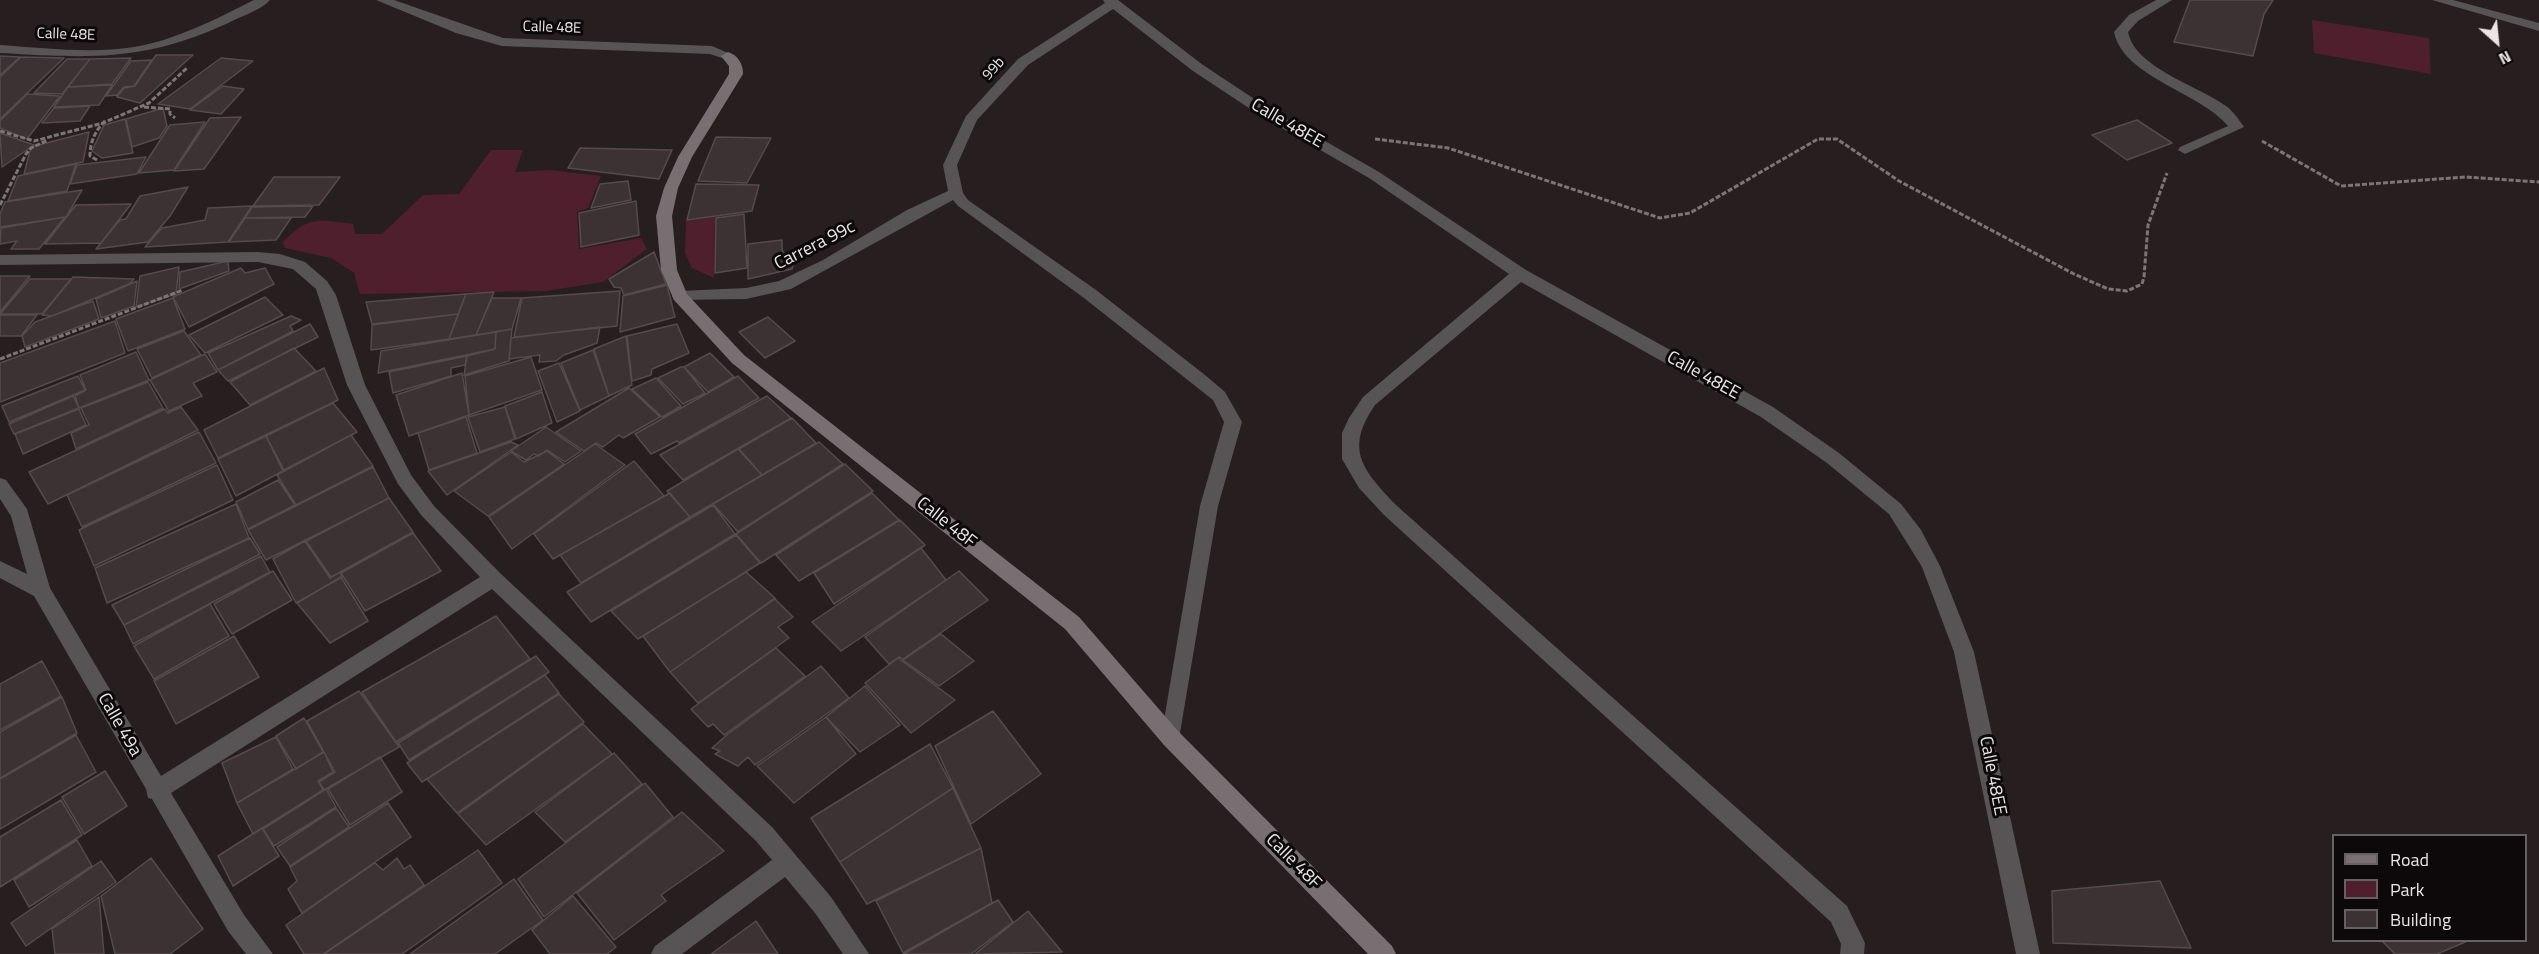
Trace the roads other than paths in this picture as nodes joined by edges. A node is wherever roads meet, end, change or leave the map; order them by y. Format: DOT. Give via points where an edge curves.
graph roads {
  1 [pos="264,0"];
  2 [pos="382,0"];
  3 [pos="2166,0"];
  4 [pos="2438,0"];
  5 [pos="1111,2"];
  6 [pos="2539,27"];
  7 [pos="0,49"];
  8 [pos="728,56"];
  9 [pos="2185,150"];
  10 [pos="956,193"];
  11 [pos="0,260"];
  12 [pos="1520,274"];
  13 [pos="680,296"];
  14 [pos="0,485"];
  15 [pos="0,569"];
  16 [pos="493,578"];
  17 [pos="40,590"];
  18 [pos="1171,738"];
  19 [pos="156,791"];
  20 [pos="787,862"];
  21 [pos="261,954"];
  22 [pos="663,954"];
  23 [pos="857,954"];
  24 [pos="1384,954"];
  25 [pos="1852,954"];
  26 [pos="2028,954"];
  1 -- 7 [label="street, Calle 48E" via="172,42 114,53"];
  2 -- 8 [label="street, Calle 48E" via="502,42 712,50"];
  3 -- 9 [label="street" via="2125,24 2121,33 2123,45 2147,66 2222,110 2238,127"];
  4 -- 6 [label="street"];
  5 -- 10 [label="street, 99b" via="1023,62 971,118 950,165"];
  5 -- 12 [label="street, Calle 48EE" via="1198,68 1266,113 1374,175"];
  8 -- 13 [label="street, Calle 48F" via="736,64 736,74 685,157 664,216 669,270"];
  10 -- 13 [label="street, Carrera 99c" via="784,285 738,294"];
  10 -- 18 [label="street" via="1219,396 1233,422 1209,506"];
  11 -- 16 [label="street" via="232,256 297,262 321,281 328,295 356,385 404,479 428,511"];
  12 -- 25 [label="street" via="1369,401 1350,431 1348,450 1353,465 1390,510 1839,914 1853,943"];
  12 -- 26 [label="street, Calle 48EE" via="1767,412 1895,508 1931,566 1964,652"];
  13 -- 18 [label="street, Calle 48F" via="738,360 1072,623"];
  14 -- 17 [label="street, Calle 49a" via="20,514"];
  15 -- 17 [label="street"];
  16 -- 19 [label="street"];
  16 -- 20 [label="street" via="764,834"];
  17 -- 19 [label="street, Calle 49a"];
  18 -- 24 [label="street, Calle 48F"];
  19 -- 21 [label="street, Calle 49a" via="236,923"];
  20 -- 22 [label="street"];
  20 -- 23 [label="street"];
}
